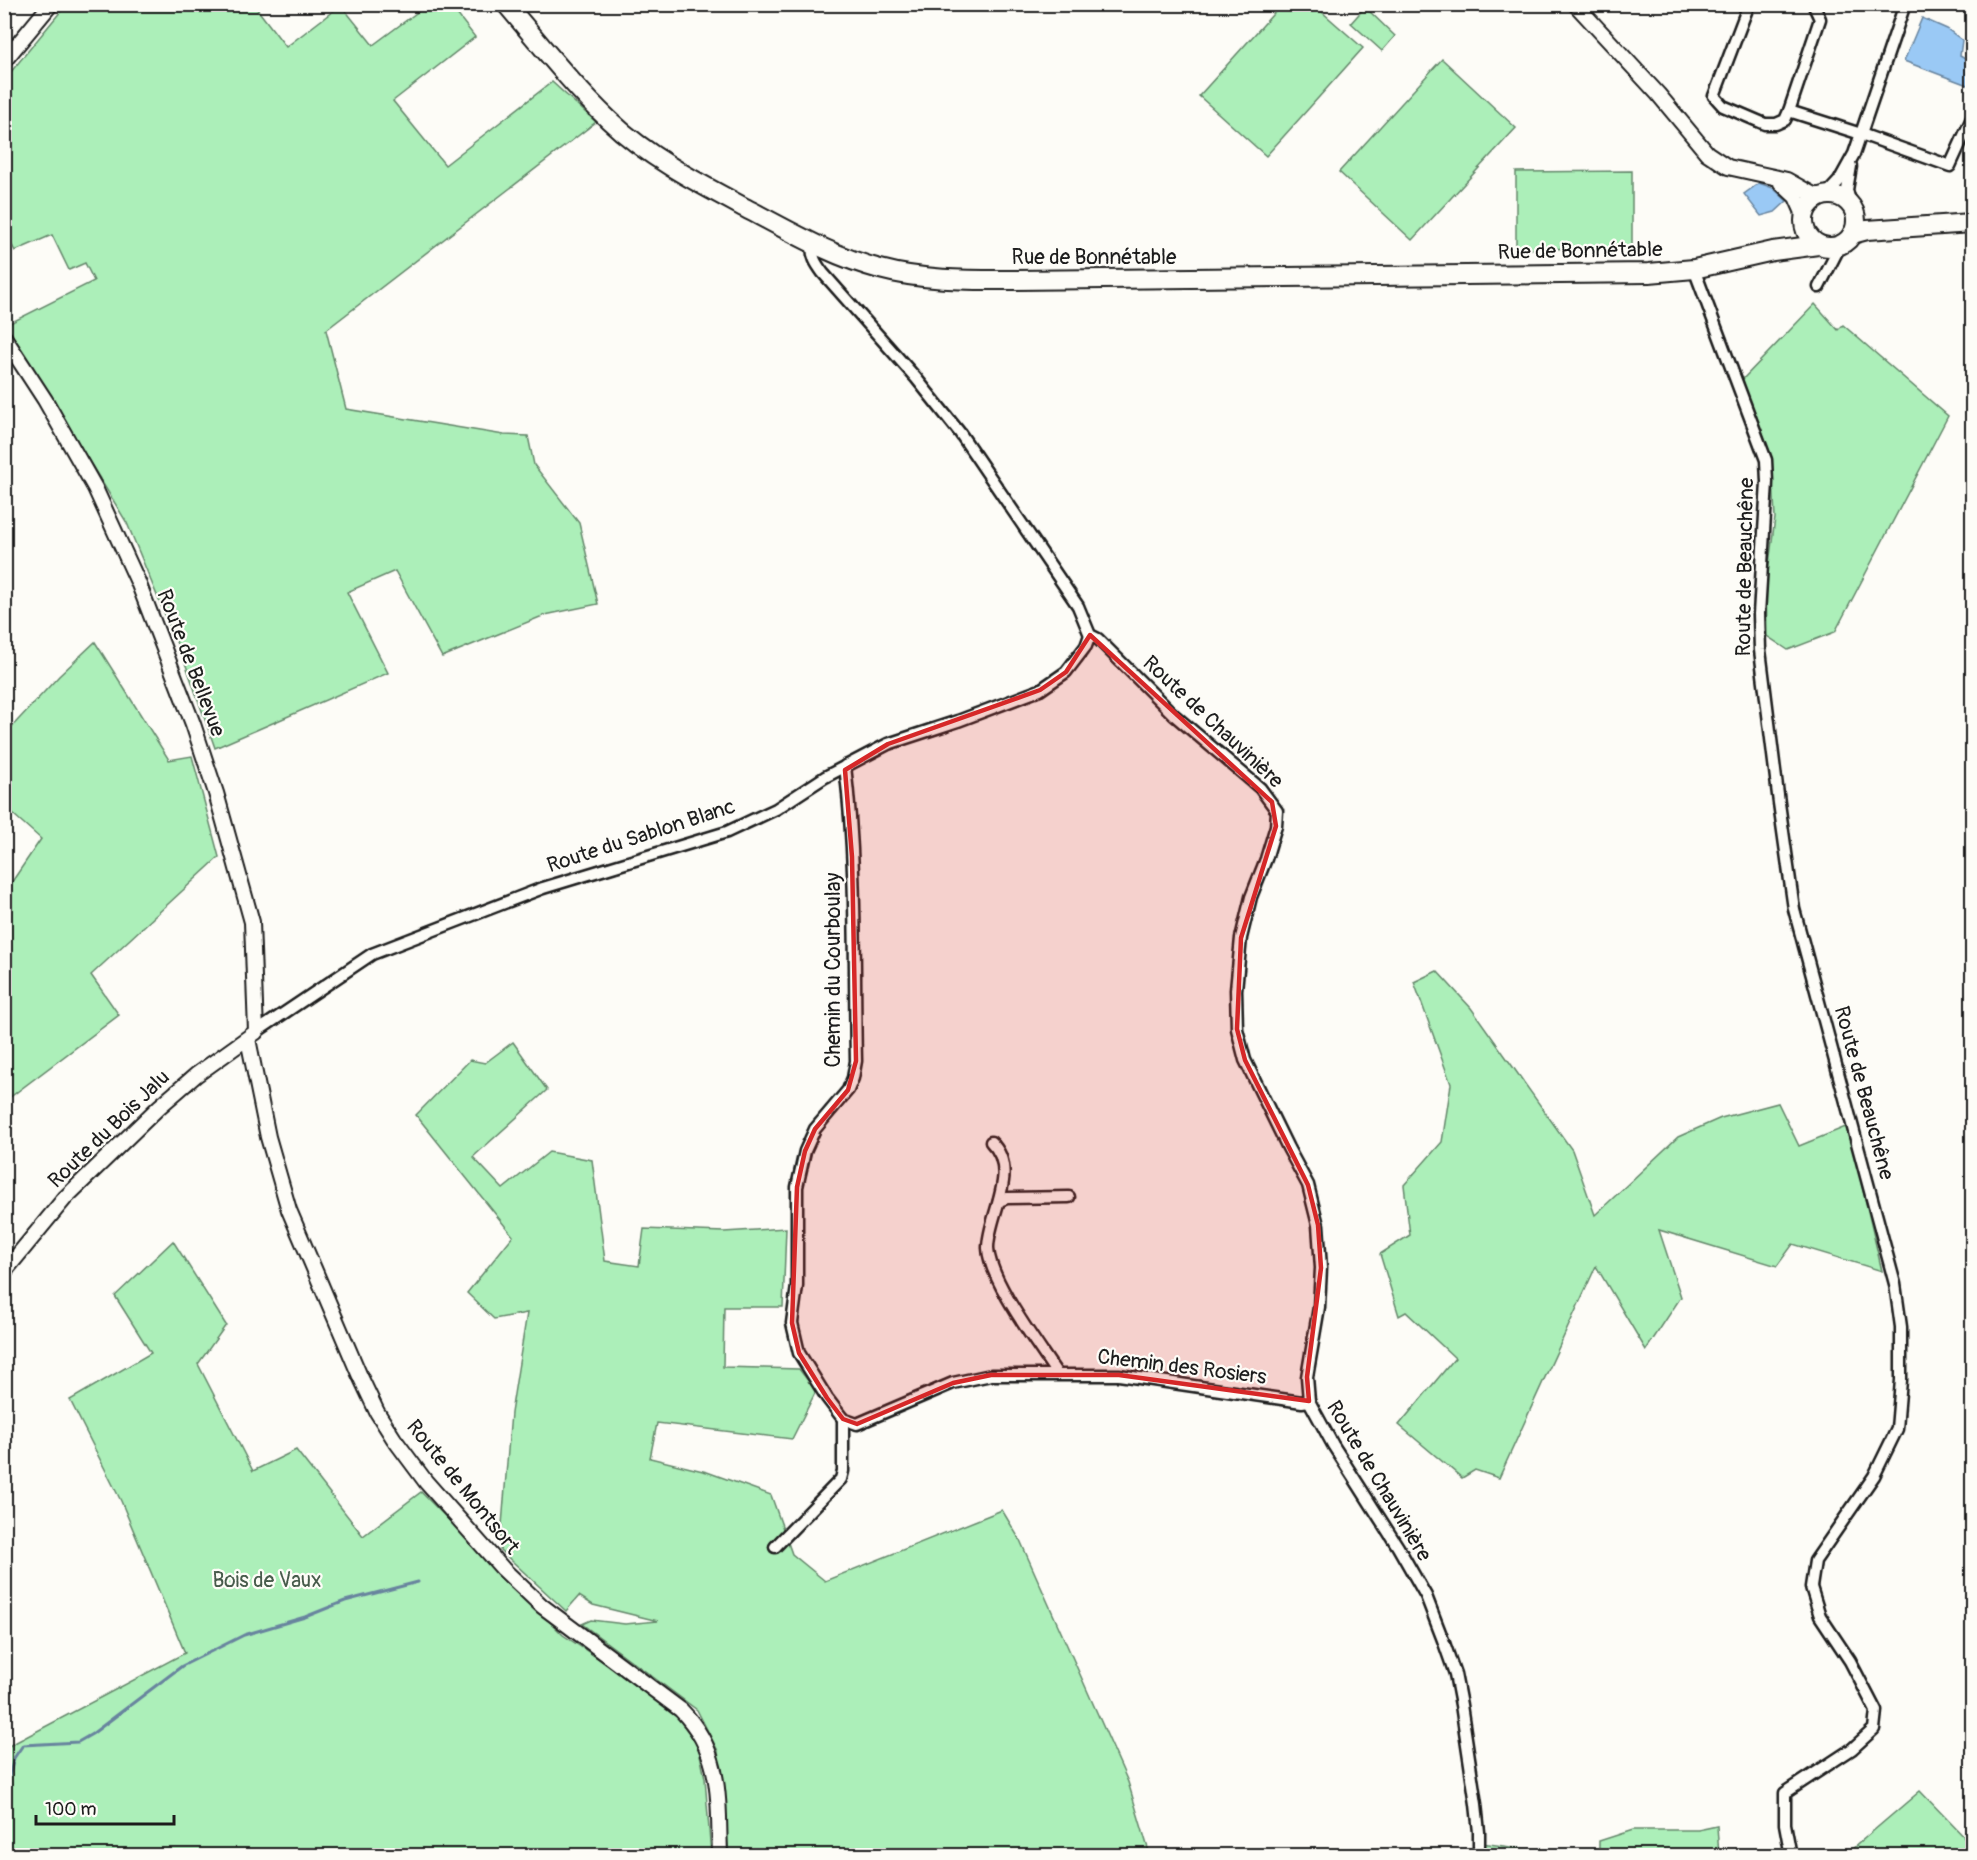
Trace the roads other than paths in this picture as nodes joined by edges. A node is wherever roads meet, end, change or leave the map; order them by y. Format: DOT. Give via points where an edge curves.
graph roads {
  1 [pos="51,4"];
  2 [pos="506,4"];
  3 [pos="1575,4"];
  4 [pos="1749,4"];
  5 [pos="1813,4"];
  6 [pos="1905,4"];
  7 [pos="4,61"];
  8 [pos="1789,111"];
  9 [pos="1972,117"];
  10 [pos="1861,134"];
  11 [pos="1854,154"];
  12 [pos="1770,176"];
  13 [pos="1824,196"];
  14 [pos="1853,210"];
  15 [pos="1804,219"];
  16 [pos="1972,223"];
  17 [pos="1910,227"];
  18 [pos="1846,240"];
  19 [pos="813,244"];
  20 [pos="1819,245"];
  21 [pos="1773,250"];
  22 [pos="1694,269"];
  23 [pos="1826,271"];
  24 [pos="1819,287"];
  25 [pos="4,338"];
  26 [pos="1089,634"];
  27 [pos="845,766"];
  28 [pos="252,1036"];
  29 [pos="991,1142"];
  30 [pos="1069,1197"];
  31 [pos="999,1201"];
  32 [pos="4,1272"];
  33 [pos="1057,1374"];
  34 [pos="1309,1401"];
  35 [pos="843,1419"];
  36 [pos="775,1547"];
  37 [pos="720,1856"];
  38 [pos="1479,1856"];
  39 [pos="1791,1856"];
  1 -- 7 [label="street"];
  2 -- 19 [label="main road, Rue de Bonnétable" via="610,122 662,162"];
  3 -- 12 [label="street" via="1707,153 1728,166"];
  4 -- 8 [label="street" via="1714,96 1723,106 1766,124 1785,120"];
  5 -- 8 [label="street" via="1820,19"];
  6 -- 10 [label="street"];
  8 -- 10 [label="street"];
  9 -- 10 [label="street" via="1950,166"];
  10 -- 11 [label="street"];
  11 -- 13 [label="street" via="1839,182"];
  11 -- 14 [label="street" via="1847,190"];
  12 -- 13 [label="street"];
  12 -- 15 [label="street" via="1796,197"];
  13 -- 14 [label="main road" via="1841,198"];
  13 -- 15 [label="main road" via="1813,201"];
  14 -- 17 [label="main road"];
  14 -- 18 [label="main road" via="1856,220"];
  15 -- 20 [label="main road" via="1808,236"];
  15 -- 21 [label="main road, Rue de Bonnétable" via="1788,240"];
  16 -- 17 [label="main road"];
  17 -- 18 [label="main road" via="1867,230"];
  18 -- 20 [label="main road" via="1832,248"];
  18 -- 23 [label="street"];
  19 -- 22 [label="main road, Rue de Bonnétable" via="882,270 978,280 1649,273"];
  19 -- 26 [label="street, Route de Chauvinière" via="816,264 960,433 1071,596"];
  20 -- 21 [label="main road, Rue de Bonnétable"];
  20 -- 23 [label="street"];
  21 -- 22 [label="main road, Rue de Bonnétable"];
  22 -- 39 [label="street, Route de Beauchêne" via="1766,460 1760,650 1792,898 1895,1284 1900,1327 1897,1429 1874,1476 1815,1561 1811,1587 1820,1616 1850,1660 1876,1711 1874,1729 1852,1749 1785,1793"];
  23 -- 24 [label="street"];
  25 -- 28 [label="street, Route de Bellevue" via="95,488 138,582 193,724 252,922"];
  26 -- 27 [label="street, Route du Sablon Blanc" via="1086,646 1066,672 1040,690 888,744"];
  26 -- 34 [label="street, Route de Chauvinière" via="1174,715 1260,788 1277,811 1276,826 1241,938 1237,1029 1245,1060 1308,1185 1318,1225 1322,1268 1307,1377"];
  27 -- 28 [label="street, Route du Sablon Blanc" via="776,809 727,832 543,888 372,954"];
  27 -- 35 [label="street, Chemin du Courboulay" via="852,857 856,1061 848,1090 815,1129 805,1151 797,1187 797,1286 792,1323 799,1353"];
  28 -- 32 [label="street, Route du Bois Jalu" via="159,1107 65,1198"];
  28 -- 37 [label="street, Route de Montsort" via="268,1137 288,1210 377,1412 426,1482 503,1569 542,1606 696,1725 713,1764 718,1791"];
  29 -- 31 [label="street" via="998,1148 1004,1165"];
  30 -- 31 [label="street"];
  31 -- 33 [label="street" via="988,1245 989,1257 1017,1313"];
  33 -- 34 [label="street, Chemin des Rosiers" via="1119,1375"];
  33 -- 35 [label="street, Chemin des Rosiers" via="991,1375 953,1383 857,1424"];
  34 -- 38 [label="street, Route de Chauvinière" via="1398,1547 1443,1640 1461,1705 1476,1804"];
  35 -- 36 [label="street" via="841,1479"];
}
